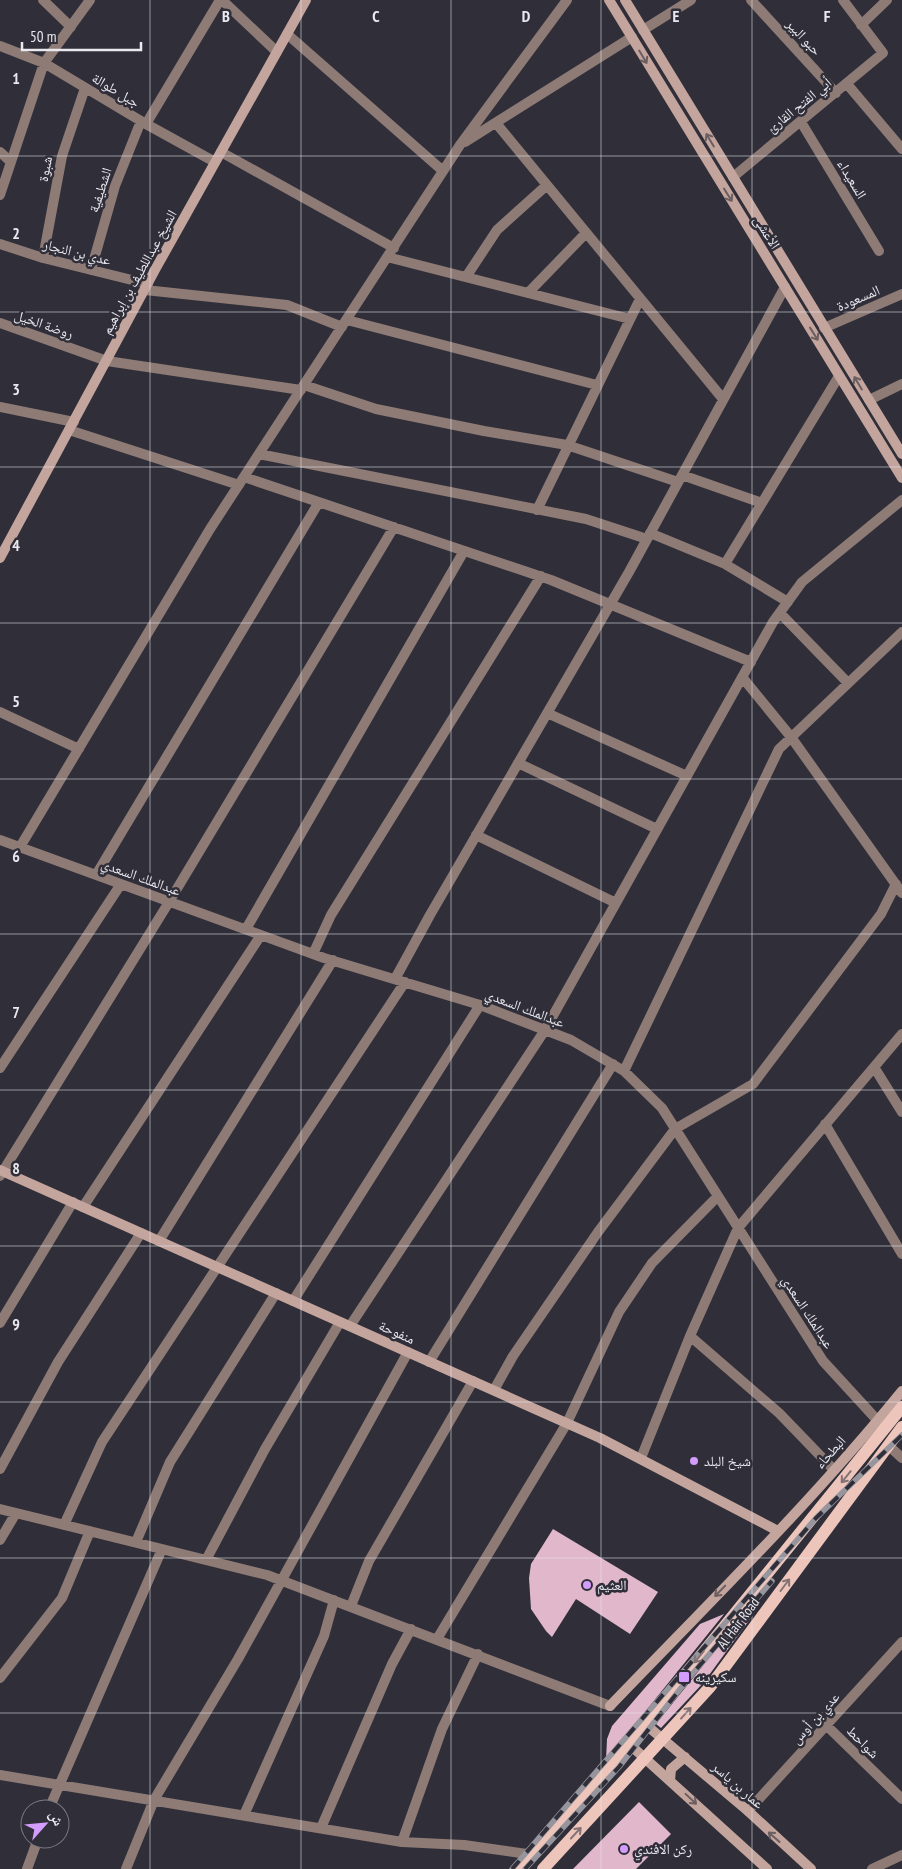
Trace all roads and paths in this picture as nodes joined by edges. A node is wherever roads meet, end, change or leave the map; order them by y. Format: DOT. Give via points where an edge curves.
graph roads {
  1 [pos="43,0"];
  2 [pos="90,0"];
  3 [pos="221,0"];
  4 [pos="306,0"];
  5 [pos="567,0"];
  6 [pos="609,0"];
  7 [pos="625,0"];
  8 [pos="692,0"];
  9 [pos="751,0"];
  10 [pos="843,0"];
  11 [pos="886,0"];
  12 [pos="861,24"];
  13 [pos="70,27"];
  14 [pos="643,30"];
  15 [pos="287,34"];
  16 [pos="632,37"];
  17 [pos="0,46"];
  18 [pos="277,52"];
  19 [pos="44,63"];
  20 [pos="847,84"];
  21 [pos="85,88"];
  22 [pos="836,93"];
  23 [pos="801,122"];
  24 [pos="143,123"];
  25 [pos="496,123"];
  26 [pos="460,146"];
  27 [pos="902,149"];
  28 [pos="0,152"];
  29 [pos="221,152"];
  30 [pos="11,162"];
  31 [pos="216,162"];
  32 [pos="444,171"];
  33 [pos="732,178"];
  34 [pos="548,185"];
  35 [pos="0,196"];
  36 [pos="586,233"];
  37 [pos="0,244"];
  38 [pos="394,248"];
  39 [pos="879,251"];
  40 [pos="387,257"];
  41 [pos="43,258"];
  42 [pos="91,270"];
  43 [pos="466,277"];
  44 [pos="785,286"];
  45 [pos="146,287"];
  46 [pos="528,293"];
  47 [pos="902,294"];
  48 [pos="640,299"];
  49 [pos="630,319"];
  50 [pos="0,323"];
  51 [pos="344,324"];
  52 [pos="824,328"];
  53 [pos="106,361"];
  54 [pos="839,376"];
  55 [pos="902,384"];
  56 [pos="597,385"];
  57 [pos="302,387"];
  58 [pos="723,399"];
  59 [pos="869,400"];
  60 [pos="0,407"];
  61 [pos="71,426"];
  62 [pos="568,446"];
  63 [pos="259,454"];
  64 [pos="902,454"];
  65 [pos="680,478"];
  66 [pos="902,478"];
  67 [pos="242,481"];
  68 [pos="902,500"];
  69 [pos="319,502"];
  70 [pos="762,503"];
  71 [pos="537,510"];
  72 [pos="394,527"];
  73 [pos="649,536"];
  74 [pos="464,550"];
  75 [pos="0,558"];
  76 [pos="725,564"];
  77 [pos="542,576"];
  78 [pos="788,602"];
  79 [pos="610,606"];
  80 [pos="780,612"];
  81 [pos="902,632"];
  82 [pos="751,662"];
  83 [pos="742,677"];
  84 [pos="848,683"];
  85 [pos="0,712"];
  86 [pos="547,713"];
  87 [pos="791,738"];
  88 [pos="79,749"];
  89 [pos="518,763"];
  90 [pos="687,776"];
  91 [pos="657,829"];
  92 [pos="476,835"];
  93 [pos="0,840"];
  94 [pos="20,847"];
  95 [pos="96,875"];
  96 [pos="120,884"];
  97 [pos="896,884"];
  98 [pos="902,893"];
  99 [pos="170,902"];
  100 [pos="616,903"];
  101 [pos="246,929"];
  102 [pos="261,935"];
  103 [pos="313,954"];
  104 [pos="333,960"];
  105 [pos="400,981"];
  106 [pos="480,1005"];
  107 [pos="545,1030"];
  108 [pos="902,1034"];
  109 [pos="613,1064"];
  110 [pos="874,1067"];
  111 [pos="0,1068"];
  112 [pos="624,1070"];
  113 [pos="902,1112"];
  114 [pos="825,1124"];
  115 [pos="675,1129"];
  116 [pos="1,1173"];
  117 [pos="718,1196"];
  118 [pos="72,1202"];
  119 [pos="83,1207"];
  120 [pos="738,1228"];
  121 [pos="141,1233"];
  122 [pos="159,1241"];
  123 [pos="902,1254"];
  124 [pos="217,1267"];
  125 [pos="276,1293"];
  126 [pos="293,1301"];
  127 [pos="0,1324"];
  128 [pos="345,1324"];
  129 [pos="690,1336"];
  130 [pos="408,1352"];
  131 [pos="429,1362"];
  132 [pos="473,1381"];
  133 [pos="494,1390"];
  134 [pos="902,1391"];
  135 [pos="902,1407"];
  136 [pos="878,1421"];
  137 [pos="567,1423"];
  138 [pos="902,1427"];
  139 [pos="883,1442"];
  140 [pos="641,1458"];
  141 [pos="902,1458"];
  142 [pos="0,1469"];
  143 [pos="834,1470"];
  144 [pos="0,1509"];
  145 [pos="16,1513"];
  146 [pos="64,1524"];
  147 [pos="90,1531"];
  148 [pos="778,1531"];
  149 [pos="0,1540"];
  150 [pos="136,1542"];
  151 [pos="162,1548"];
  152 [pos="206,1560"];
  153 [pos="281,1580"];
  154 [pos="334,1600"];
  155 [pos="351,1606"];
  156 [pos="411,1629"];
  157 [pos="438,1639"];
  158 [pos="902,1642"];
  159 [pos="478,1654"];
  160 [pos="0,1678"];
  161 [pos="645,1724"];
  162 [pos="827,1726"];
  163 [pos="663,1738"];
  164 [pos="628,1744"];
  165 [pos="685,1757"];
  166 [pos="644,1759"];
  167 [pos="0,1774"];
  168 [pos="670,1780"];
  169 [pos="59,1784"];
  170 [pos="900,1795"];
  171 [pos="53,1799"];
  172 [pos="154,1800"];
  173 [pos="748,1811"];
  174 [pos="244,1815"];
  175 [pos="321,1828"];
  176 [pos="402,1842"];
  177 [pos="34,1849"];
  178 [pos="534,1855"];
  179 [pos="902,1855"];
  180 [pos="546,1868"];
  181 [pos="26,1869"];
  182 [pos="126,1869"];
  183 [pos="520,1869"];
  184 [pos="767,1869"];
  185 [pos="811,1869"];
  186 [pos="872,1869"];
  1 -- 13 [label="street"];
  2 -- 13 [label="street"];
  3 -- 18 [label="street"];
  3 -- 24 [label="street, الشطيفية"];
  4 -- 15 [label="street, الشيخ عبداللطيف بن إبراهيم"];
  5 -- 26 [label="street"];
  6 -- 16 [label="street, الأعشى"];
  7 -- 14 [label="street, الأعشى"];
  8 -- 14 [label="street"];
  9 -- 22 [label="street, حبو البير"];
  10 -- 12 [label="street"];
  11 -- 12 [label="street"];
  12 -- 20 [label="street, أبي الفتح القارئ" via="883,53"];
  13 -- 19 [label="street"];
  33 -- 14 [label="street, الأعشى, one-way"];
  15 -- 18 [label="street, الشيخ عبداللطيف بن إبراهيم"];
  15 -- 32 [label="street"];
  16 -- 25 [label="street"];
  16 -- 44 [label="street, الأعشى, one-way"];
  17 -- 19 [label="street, جبل طوالة"];
  18 -- 29 [label="street, الشيخ عبداللطيف بن إبراهيم"];
  19 -- 21 [label="street, جبل طوالة"];
  19 -- 30 [label="street"];
  20 -- 22 [label="street, أبي الفتح القارئ"];
  20 -- 27 [label="street"];
  21 -- 24 [label="street, جبل طوالة"];
  21 -- 41 [label="street, شبوة" via="62,156"];
  22 -- 23 [label="street, أبي الفتح القارئ"];
  23 -- 33 [label="street, أبي الفتح القارئ"];
  23 -- 39 [label="street, السعيداء"];
  24 -- 31 [label="street, جبل طوالة"];
  24 -- 42 [label="street, الشطيفية" via="115,186"];
  25 -- 26 [label="street"];
  25 -- 34 [label="street"];
  26 -- 32 [label="street"];
  28 -- 30 [label="street"];
  29 -- 31 [label="street, الشيخ عبداللطيف بن إبراهيم"];
  29 -- 38 [label="street"];
  30 -- 35 [label="street"];
  31 -- 45 [label="street, الشيخ عبداللطيف بن إبراهيم"];
  32 -- 38 [label="street"];
  33 -- 52 [label="street, الأعشى"];
  34 -- 36 [label="street"];
  34 -- 43 [label="street" via="497,230"];
  36 -- 46 [label="street"];
  36 -- 48 [label="street"];
  37 -- 41 [label="street, عدي بن النجار"];
  38 -- 40 [label="street"];
  40 -- 43 [label="street"];
  40 -- 51 [label="street"];
  41 -- 42 [label="street, عدي بن النجار"];
  42 -- 45 [label="street, عدي بن النجار"];
  43 -- 46 [label="street"];
  44 -- 54 [label="street, الأعشى, one-way"];
  44 -- 58 [label="street"];
  45 -- 51 [label="street, عدي بن النجار" via="287,305"];
  45 -- 53 [label="street, الشيخ عبداللطيف بن إبراهيم"];
  46 -- 49 [label="street"];
  47 -- 52 [label="street, المسعودة"];
  48 -- 49 [label="street"];
  48 -- 58 [label="street"];
  49 -- 56 [label="street"];
  50 -- 53 [label="street, روضة الخيل"];
  51 -- 56 [label="street, عدي بن النجار"];
  51 -- 57 [label="street"];
  59 -- 52 [label="street, الأعشى, one-way"];
  53 -- 57 [label="street, روضة الخيل"];
  53 -- 61 [label="street, الشيخ عبداللطيف بن إبراهيم"];
  54 -- 66 [label="street, الأعشى"];
  54 -- 70 [label="street"];
  55 -- 59 [label="street"];
  56 -- 62 [label="street"];
  57 -- 62 [label="street, روضة الخيل" via="376,409"];
  57 -- 63 [label="street"];
  58 -- 65 [label="street"];
  59 -- 64 [label="street, الأعشى"];
  60 -- 61 [label="street"];
  61 -- 67 [label="street"];
  61 -- 75 [label="street, الشيخ عبداللطيف بن إبراهيم"];
  62 -- 65 [label="street, روضة الخيل"];
  62 -- 71 [label="street"];
  63 -- 67 [label="street"];
  63 -- 71 [label="street"];
  65 -- 70 [label="street, روضة الخيل"];
  65 -- 73 [label="street"];
  67 -- 69 [label="street"];
  67 -- 88 [label="street"];
  68 -- 78 [label="street" via="802,582"];
  69 -- 72 [label="street"];
  69 -- 95 [label="street"];
  70 -- 76 [label="street"];
  71 -- 73 [label="street"];
  72 -- 74 [label="street"];
  72 -- 99 [label="street"];
  73 -- 76 [label="street"];
  73 -- 79 [label="street"];
  74 -- 77 [label="street"];
  74 -- 101 [label="street"];
  76 -- 78 [label="street"];
  77 -- 79 [label="street"];
  77 -- 103 [label="street" via="332,915"];
  78 -- 80 [label="street"];
  79 -- 82 [label="street"];
  79 -- 86 [label="street"];
  80 -- 82 [label="street"];
  80 -- 84 [label="street"];
  81 -- 84 [label="street"];
  82 -- 83 [label="street"];
  83 -- 87 [label="street"];
  83 -- 90 [label="street"];
  84 -- 87 [label="street"];
  85 -- 88 [label="street"];
  86 -- 89 [label="street"];
  86 -- 90 [label="street"];
  87 -- 97 [label="street"];
  87 -- 112 [label="street" via="779,749"];
  88 -- 94 [label="street"];
  89 -- 91 [label="street"];
  89 -- 92 [label="street"];
  90 -- 91 [label="street"];
  91 -- 100 [label="street"];
  92 -- 100 [label="street"];
  92 -- 105 [label="street"];
  93 -- 94 [label="street, عبدالملك السعدي"];
  94 -- 95 [label="street, عبدالملك السعدي"];
  95 -- 96 [label="street, عبدالملك السعدي"];
  96 -- 99 [label="street, عبدالملك السعدي"];
  96 -- 111 [label="street"];
  97 -- 98 [label="street"];
  97 -- 115 [label="street" via="881,914 753,1084"];
  99 -- 101 [label="street, عبدالملك السعدي"];
  99 -- 116 [label="street"];
  100 -- 107 [label="street"];
  101 -- 102 [label="street, عبدالملك السعدي"];
  102 -- 103 [label="street, عبدالملك السعدي"];
  102 -- 119 [label="street"];
  103 -- 104 [label="street, عبدالملك السعدي"];
  104 -- 105 [label="street, عبدالملك السعدي"];
  104 -- 122 [label="street"];
  105 -- 106 [label="street, عبدالملك السعدي"];
  105 -- 124 [label="street"];
  106 -- 107 [label="street, عبدالملك السعدي"];
  106 -- 126 [label="street"];
  107 -- 109 [label="street, عبدالملك السعدي" via="571,1040"];
  107 -- 128 [label="street"];
  108 -- 110 [label="street"];
  109 -- 112 [label="street, عبدالملك السعدي"];
  109 -- 131 [label="street"];
  110 -- 113 [label="street"];
  110 -- 114 [label="street"];
  112 -- 115 [label="street, عبدالملك السعدي" via="662,1108"];
  114 -- 120 [label="street"];
  114 -- 123 [label="street"];
  115 -- 117 [label="street, عبدالملك السعدي"];
  115 -- 133 [label="street" via="598,1232 513,1356"];
  116 -- 118 [label="street, منفوحة"];
  117 -- 120 [label="street, عبدالملك السعدي"];
  117 -- 137 [label="street" via="652,1263 619,1312"];
  118 -- 119 [label="street, منفوحة"];
  118 -- 127 [label="street"];
  119 -- 121 [label="street, منفوحة"];
  120 -- 129 [label="street"];
  120 -- 136 [label="street, عبدالملك السعدي" via="823,1362"];
  121 -- 122 [label="street, منفوحة"];
  121 -- 142 [label="street" via="58,1362"];
  122 -- 124 [label="street, منفوحة"];
  124 -- 125 [label="street, منفوحة"];
  124 -- 146 [label="street" via="102,1442"];
  125 -- 126 [label="street, منفوحة"];
  125 -- 150 [label="street" via="170,1462"];
  126 -- 128 [label="street, منفوحة"];
  128 -- 130 [label="street, منفوحة"];
  128 -- 152 [label="street" via="265,1449"];
  129 -- 140 [label="street"];
  129 -- 143 [label="street" via="779,1412"];
  130 -- 131 [label="street, منفوحة"];
  130 -- 153 [label="street"];
  131 -- 132 [label="street, منفوحة"];
  132 -- 133 [label="street, منفوحة"];
  132 -- 155 [label="street" via="369,1561"];
  133 -- 137 [label="street, منفوحة"];
  134 -- 136 [label="street, البطحاء"];
  135 -- 139 [label="main road"];
  136 -- 143 [label="street, البطحاء"];
  137 -- 140 [label="street, منفوحة"];
  137 -- 157 [label="street"];
  138 -- 139 [label="main road, Al Hair Road"];
  139 -- 141 [label="street"];
  139 -- 161 [label="main road, Al Hair Road, one-way"];
  163 -- 139 [label="main road, Al Hair Road, one-way" via="710,1686"];
  140 -- 148 [label="street, منفوحة"];
  143 -- 148 [label="street, البطحاء"];
  144 -- 145 [label="street"];
  145 -- 146 [label="street"];
  145 -- 149 [label="street"];
  146 -- 147 [label="street"];
  147 -- 150 [label="street"];
  147 -- 160 [label="street" via="62,1598"];
  148 -- 159 [label="street, البطحاء, one-way" via="610,1706"];
  150 -- 151 [label="street"];
  151 -- 152 [label="street"];
  151 -- 169 [label="street"];
  152 -- 153 [label="street"];
  153 -- 154 [label="street"];
  153 -- 172 [label="street"];
  154 -- 155 [label="street"];
  154 -- 174 [label="street" via="324,1636"];
  155 -- 156 [label="street"];
  156 -- 157 [label="street"];
  156 -- 175 [label="street" via="392,1664"];
  157 -- 159 [label="street"];
  158 -- 162 [label="street, عدي بن أوس"];
  159 -- 176 [label="street" via="442,1729"];
  161 -- 163 [label="street, عمار بن ياسر"];
  161 -- 164 [label="main road, Al Hair Road"];
  162 -- 170 [label="street, شواحط"];
  162 -- 173 [label="street, عدي بن أوس"];
  163 -- 165 [label="street, عمار بن ياسر"];
  163 -- 166 [label="main road, Al Hair Road"];
  164 -- 166 [label="street"];
  164 -- 178 [label="main road, Al Hair Road"];
  165 -- 168 [label="street" via="671,1769"];
  165 -- 173 [label="street, عمار بن ياسر"];
  166 -- 168 [label="street"];
  180 -- 166 [label="main road, Al Hair Road, one-way"];
  167 -- 169 [label="street"];
  168 -- 184 [label="street, one-way"];
  169 -- 171 [label="street"];
  169 -- 172 [label="street"];
  172 -- 174 [label="street"];
  172 -- 182 [label="street"];
  185 -- 173 [label="street, عمار بن ياسر, one-way"];
  174 -- 175 [label="street"];
  175 -- 176 [label="street"];
  176 -- 178 [label="street" via="464,1845"];
  177 -- 181 [label="street"];
  178 -- 183 [label="main road, Al Hair Road"];
  179 -- 186 [label="street"];
}
